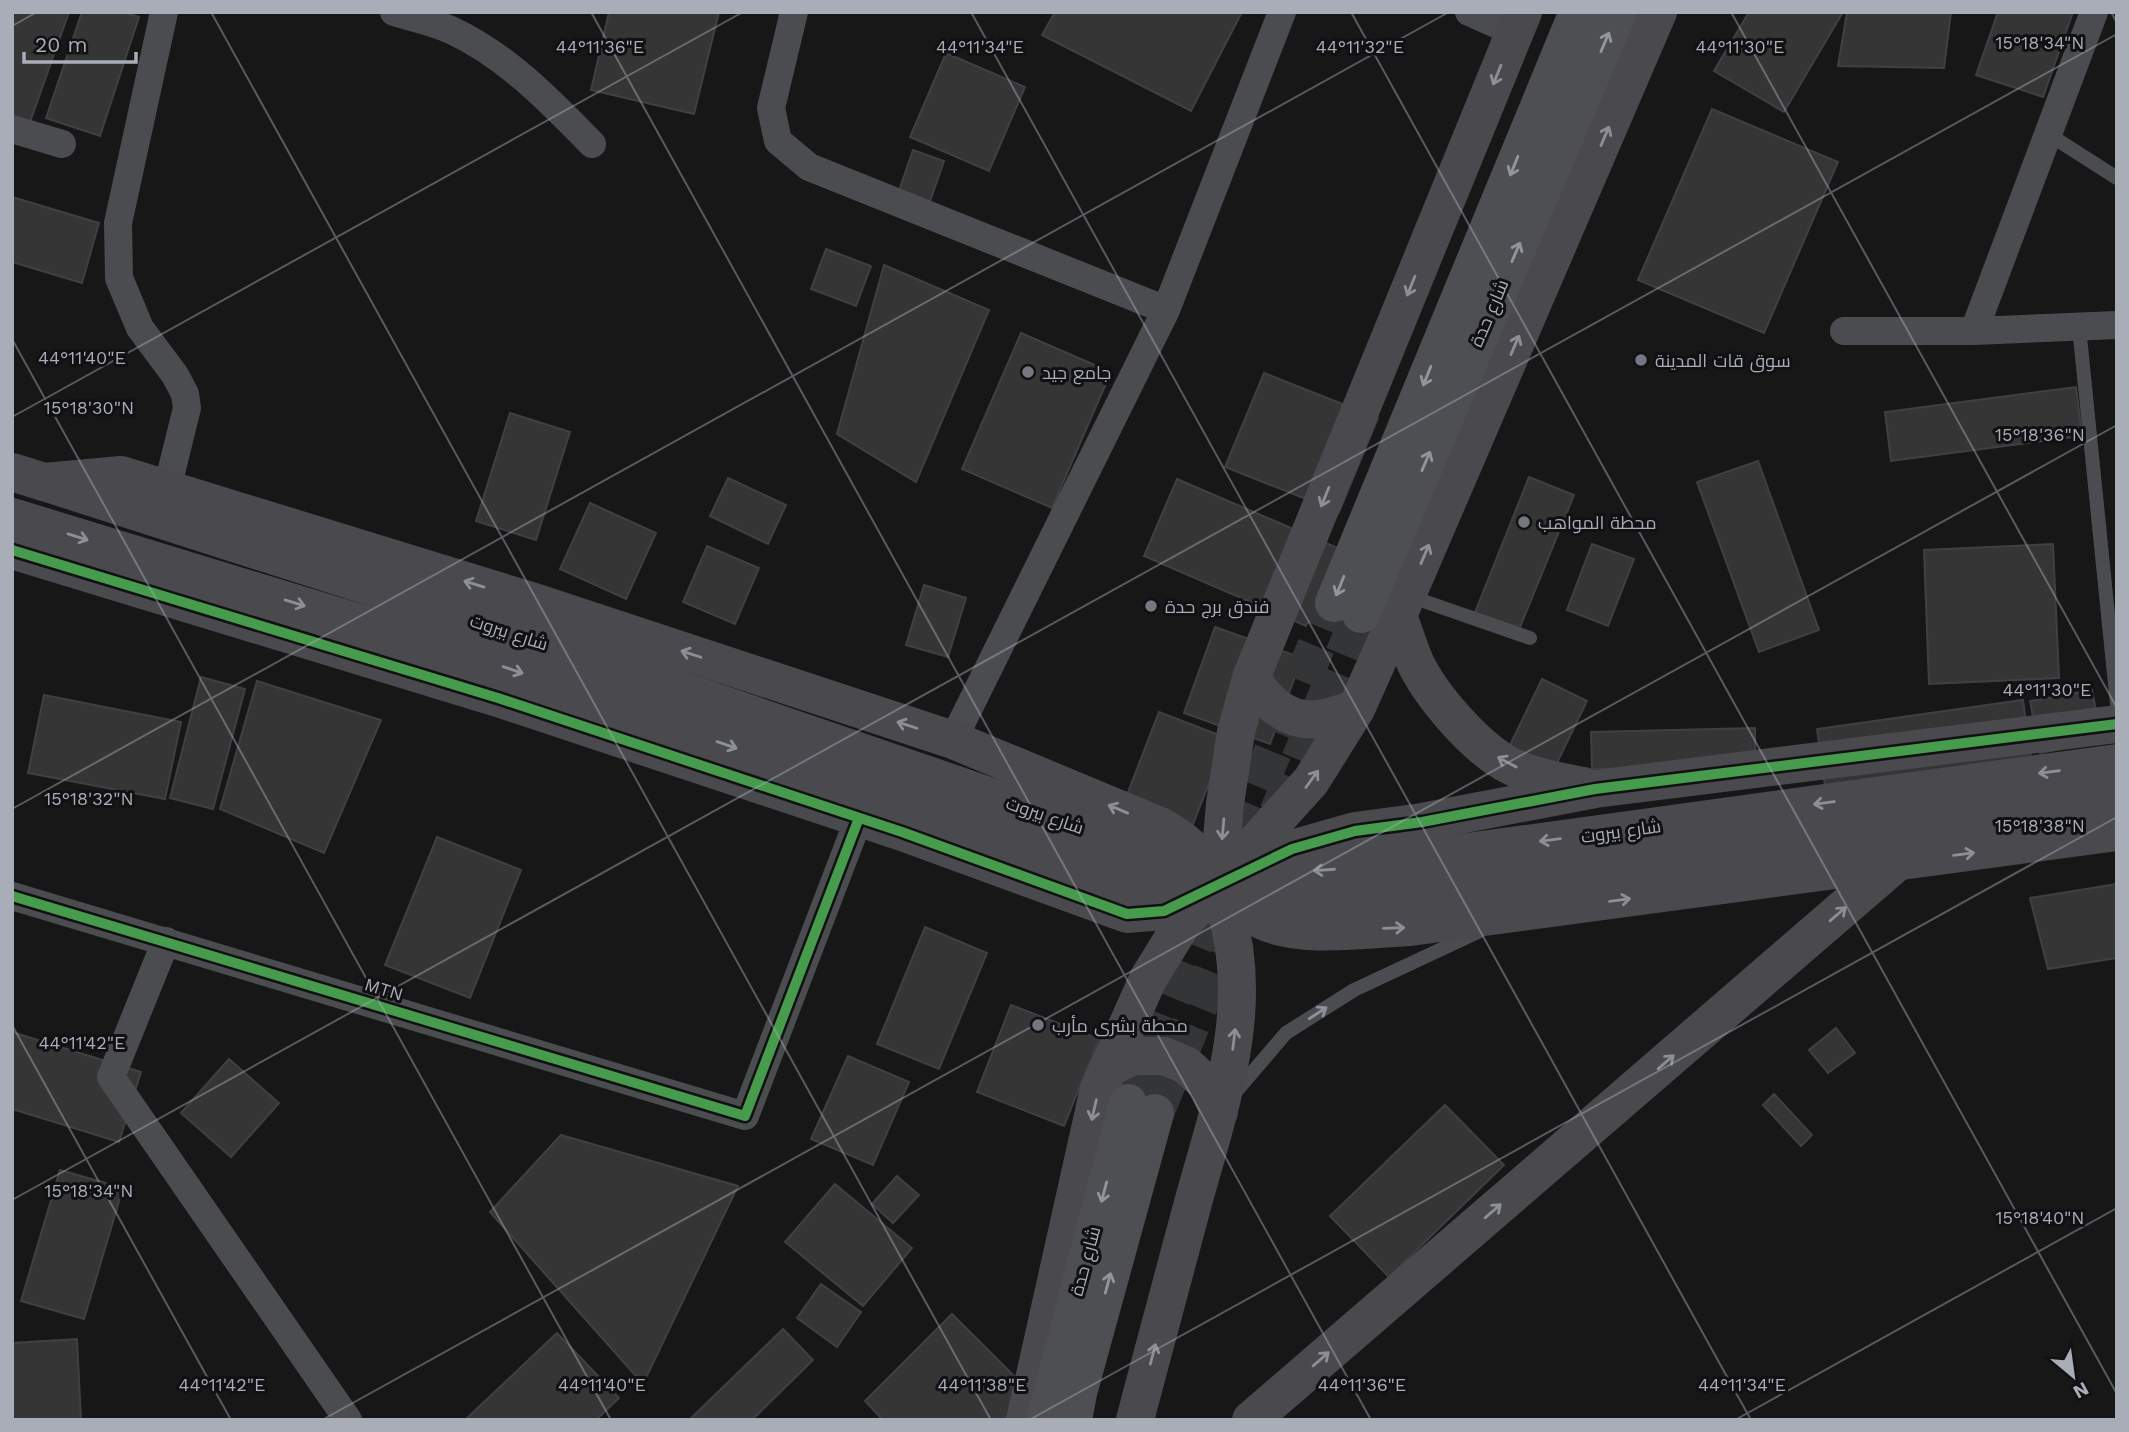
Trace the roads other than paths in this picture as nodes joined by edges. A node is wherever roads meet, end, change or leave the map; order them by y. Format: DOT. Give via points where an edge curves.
graph roads {
  1 [pos="164,12"];
  2 [pos="394,12"];
  3 [pos="794,12"];
  4 [pos="1282,12"];
  5 [pos="1469,12"];
  6 [pos="1578,12"];
  7 [pos="1618,12"];
  8 [pos="1658,12"];
  9 [pos="2094,12"];
  10 [pos="1519,22"];
  11 [pos="12,129"];
  12 [pos="2048,134"];
  13 [pos="62,144"];
  14 [pos="592,144"];
  15 [pos="2117,178"];
  16 [pos="1166,310"];
  17 [pos="2117,325"];
  18 [pos="2079,327"];
  19 [pos="1844,331"];
  20 [pos="1974,331"];
  21 [pos="28,477"];
  22 [pos="167,489"];
  23 [pos="12,517"];
  24 [pos="12,550"];
  25 [pos="1375,607"];
  26 [pos="1530,638"];
  27 [pos="1251,678"];
  28 [pos="2117,704"];
  29 [pos="1356,709"];
  30 [pos="2117,724"];
  31 [pos="1236,732"];
  32 [pos="953,740"];
  33 [pos="2117,763"];
  34 [pos="1595,789"];
  35 [pos="2117,801"];
  36 [pos="859,818"];
  37 [pos="902,832"];
  38 [pos="2117,832"];
  39 [pos="1180,837"];
  40 [pos="1896,863"];
  41 [pos="1218,885"];
  42 [pos="12,896"];
  43 [pos="1128,914"];
  44 [pos="1516,914"];
  45 [pos="166,941"];
  46 [pos="1148,979"];
  47 [pos="1110,1067"];
  48 [pos="1219,1112"];
  49 [pos="348,1420"];
  50 [pos="1025,1420"];
  51 [pos="1045,1420"];
  52 [pos="1073,1420"];
  53 [pos="1135,1420"];
  54 [pos="1251,1420"];
  1 -- 22 [label="street" via="118,237 119,278 140,328 185,394 187,408"];
  2 -- 14 [label="street" via="450,30 485,51 534,85"];
  3 -- 16 [label="street" via="771,108 778,141 809,167"];
  4 -- 16 [label="street"];
  5 -- 10 [label="street"];
  6 -- 25 [label="main road, شارع حدة, one-way"];
  25 -- 7 [label="main road, شارع حدة, one-way"];
  25 -- 8 [label="street, one-way"];
  9 -- 12 [label="street"];
  10 -- 27 [label="street, one-way"];
  11 -- 13 [label="street"];
  12 -- 15 [label="lane"];
  12 -- 20 [label="street"];
  16 -- 32 [label="street"];
  17 -- 18 [label="street"];
  18 -- 20 [label="street"];
  18 -- 28 [label="lane"];
  19 -- 20 [label="street"];
  21 -- 22 [label="street" via="121,475"];
  33 -- 21 [label="street, شارع بيروت, one-way, bridge" via="1343,869 1216,870 1158,860 1108,837 522,636"];
  32 -- 22 [label="street, one-way" via="534,602"];
  23 -- 35 [label="street, شارع بيروت, one-way, bridge" via="500,666 1154,896 1211,905 1346,905"];
  24 -- 36 [label="street" via="498,698"];
  25 -- 26 [label="lane"];
  25 -- 29 [label="street"];
  34 -- 25 [label="street, one-way" via="1505,763 1474,738 1439,699"];
  27 -- 29 [label="street" via="1265,699 1287,715 1316,719"];
  27 -- 31 [label="street"];
  41 -- 29 [label="street, one-way" via="1311,781"];
  30 -- 34 [label="street"];
  31 -- 39 [label="street"];
  31 -- 41 [label="street, one-way"];
  32 -- 37 [label="street"];
  39 -- 32 [label="street, one-way"];
  34 -- 41 [label="street" via="1355,831 1292,849"];
  36 -- 37 [label="street"];
  36 -- 45 [label="street, MTN" via="745,1116"];
  37 -- 43 [label="street"];
  40 -- 38 [label="street, one-way"];
  39 -- 41 [label="street" via="1195,849"];
  44 -- 40 [label="street, one-way"];
  54 -- 40 [label="street, one-way"];
  41 -- 43 [label="street" via="1164,911"];
  41 -- 44 [label="street, one-way" via="1258,919 1290,929 1410,927"];
  41 -- 46 [label="street" via="1182,924"];
  48 -- 41 [label="street, one-way" via="1234,1043 1239,980 1233,935"];
  42 -- 45 [label="street, MTN"];
  43 -- 46 [label="street" via="1149,957"];
  48 -- 44 [label="lane, one-way" via="1286,1033 1354,990"];
  45 -- 49 [label="street" via="111,1077"];
  46 -- 47 [label="street"];
  47 -- 48 [label="street" via="1134,1056 1164,1056 1186,1065 1208,1085"];
  47 -- 50 [label="street, one-way" via="1099,1090"];
  53 -- 48 [label="street, one-way"];
  52 -- 51 [label="main road, شارع حدة, one-way" via="1141,1108"];
}
